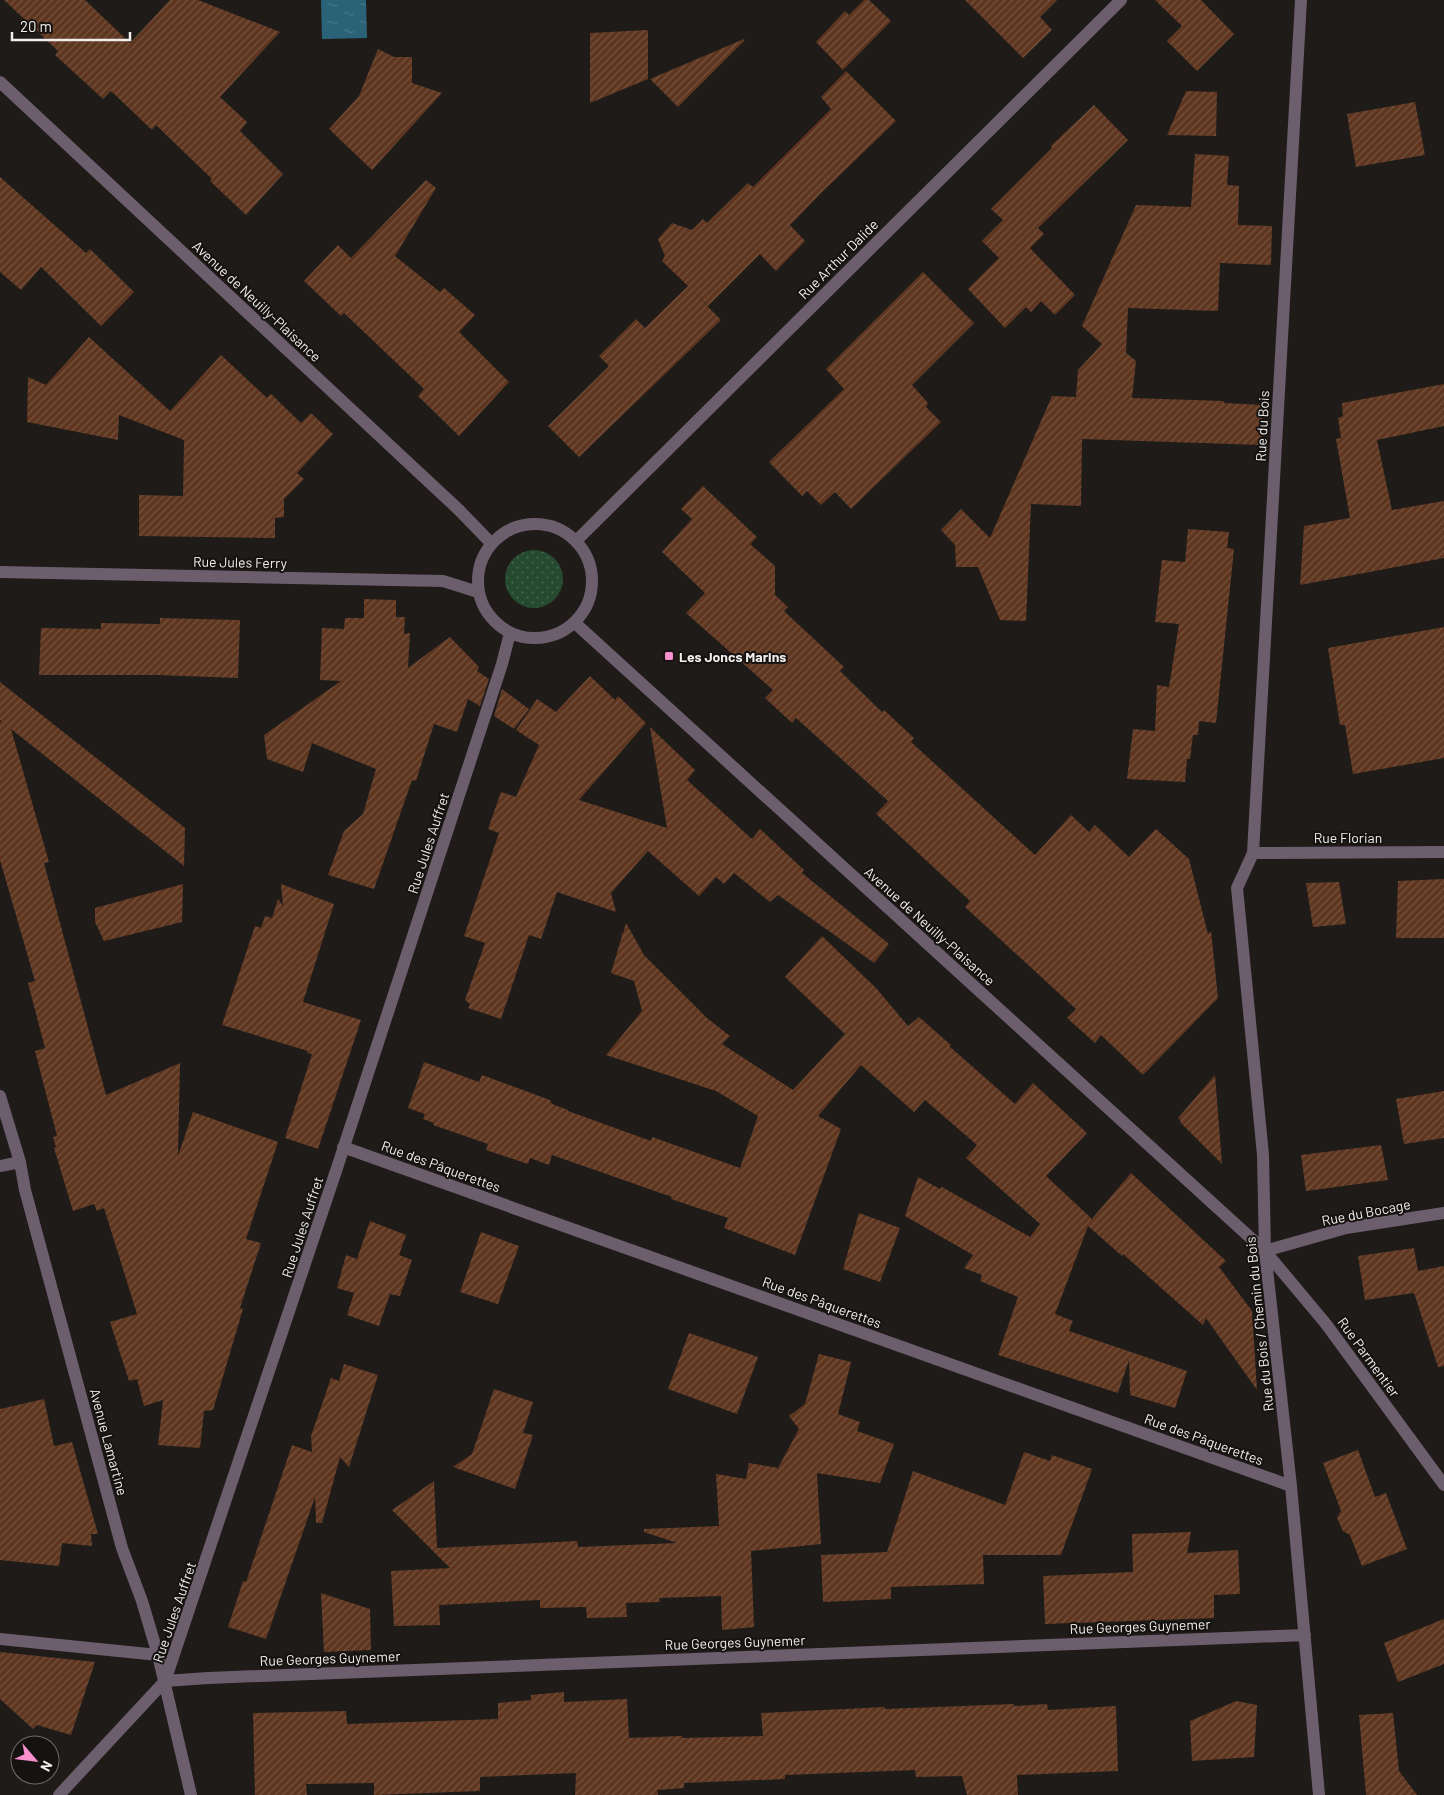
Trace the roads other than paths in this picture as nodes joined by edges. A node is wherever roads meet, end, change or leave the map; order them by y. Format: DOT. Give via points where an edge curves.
graph roads {
  1 [pos="1121,0"];
  2 [pos="1301,0"];
  3 [pos="0,82"];
  4 [pos="577,540"];
  5 [pos="491,543"];
  6 [pos="0,572"];
  7 [pos="478,592"];
  8 [pos="575,623"];
  9 [pos="510,633"];
  10 [pos="1444,852"];
  11 [pos="1253,853"];
  12 [pos="0,1096"];
  13 [pos="343,1147"];
  14 [pos="20,1162"];
  15 [pos="0,1166"];
  16 [pos="1444,1213"];
  17 [pos="1266,1251"];
  18 [pos="1444,1485"];
  19 [pos="1291,1486"];
  20 [pos="1306,1634"];
  21 [pos="0,1639"];
  22 [pos="158,1655"];
  23 [pos="166,1682"];
  24 [pos="59,1795"];
  25 [pos="191,1795"];
  26 [pos="1319,1795"];
  1 -- 4 [label="street, Rue Arthur Dalide"];
  2 -- 11 [label="street, Rue du Bois"];
  3 -- 5 [label="street, Avenue de Neuilly-Plaisance"];
  4 -- 5 [label="street" via="553,526 536,523 520,525"];
  4 -- 8 [label="street" via="589,560 592,576 591,594"];
  5 -- 7 [label="street" via="482,558"];
  6 -- 7 [label="street, Rue Jules Ferry" via="443,580"];
  7 -- 9 [label="street" via="495,623"];
  8 -- 9 [label="street" via="561,633 544,638 526,638"];
  8 -- 17 [label="street, Avenue de Neuilly-Plaisance"];
  9 -- 13 [label="street, Rue Jules Auffret"];
  10 -- 11 [label="street, Rue Florian"];
  11 -- 17 [label="street, Rue du Bois / Chemin du Bois" via="1237,888 1263,1155"];
  12 -- 14 [label="street, Avenue Lamartine"];
  13 -- 19 [label="street, Rue des Pâquerettes"];
  13 -- 23 [label="street, Rue Jules Auffret"];
  14 -- 15 [label="street"];
  14 -- 22 [label="street, Avenue Lamartine" via="122,1548"];
  16 -- 17 [label="street, Rue du Bocage" via="1346,1228"];
  17 -- 18 [label="street, Rue Parmentier" via="1326,1324"];
  17 -- 19 [label="street, Rue du Bois / Chemin du Bois"];
  19 -- 20 [label="street, Rue du Bois / Chemin du Bois"];
  20 -- 23 [label="street, Rue Georges Guynemer"];
  20 -- 26 [label="street, Rue du Bois / Chemin du Bois"];
  21 -- 22 [label="street"];
  22 -- 23 [label="street, Avenue Lamartine"];
  23 -- 24 [label="street, Rue Jules Auffret"];
  23 -- 25 [label="street, Avenue Lamartine"];
}
